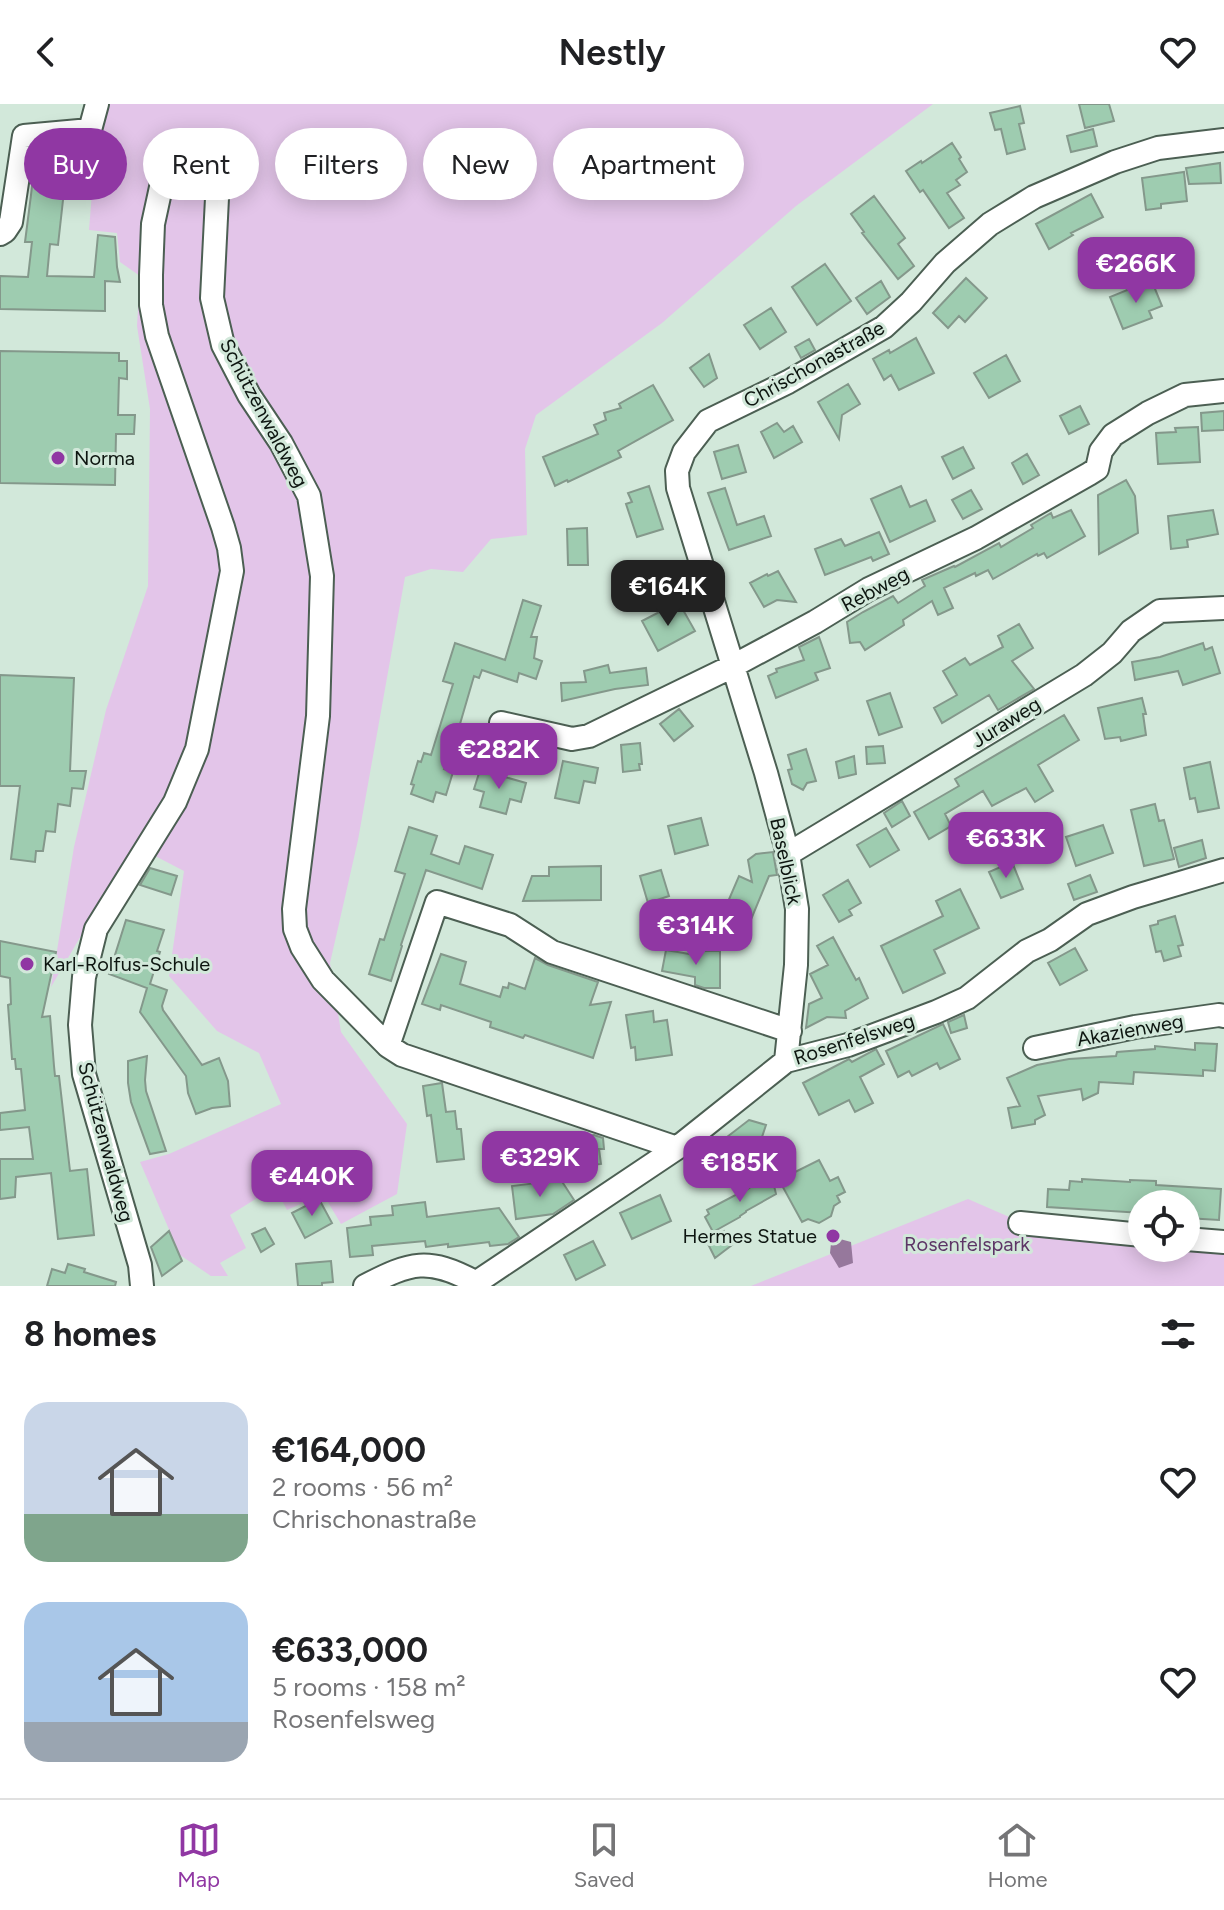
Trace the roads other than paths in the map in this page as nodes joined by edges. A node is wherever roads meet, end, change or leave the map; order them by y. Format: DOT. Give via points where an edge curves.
graph roads {
  1 [pos="97,104"];
  2 [pos="1224,140"];
  3 [pos="0,234"];
  4 [pos="1224,391"];
  5 [pos="1224,608"];
  6 [pos="733,666"];
  7 [pos="501,723"];
  8 [pos="788,854"];
  9 [pos="1224,870"];
  10 [pos="1224,1016"];
  11 [pos="790,1031"];
  12 [pos="388,1046"];
  13 [pos="1035,1048"];
  14 [pos="786,1061"];
  15 [pos="677,1148"];
  16 [pos="1020,1223"];
  17 [pos="1128,1234"];
  18 [pos="1200,1240"];
  19 [pos="1224,1242"];
  20 [pos="473,1284"];
  21 [pos="142,1286"];
  22 [pos="365,1286"];
  1 -- 3 [label="street" via="90,130 24,136 11,222"];
  2 -- 6 [label="street, Chrischonastraße" via="1158,148 1034,197 967,243 884,327 708,421 684,452 678,488"];
  4 -- 6 [label="street, Rebweg" via="1185,395 1148,413 1113,435 1101,451 1097,469 1089,474"];
  5 -- 8 [label="street, Juraweg" via="1160,611 1084,675"];
  6 -- 7 [label="street, Rebweg" via="589,736 572,739"];
  6 -- 8 [label="street, Baselblick"];
  8 -- 11 [label="street, Baselblick" via="797,909"];
  9 -- 14 [label="street, Rosenfelsweg" via="1087,914 1027,951 967,998 936,1012 848,1045"];
  10 -- 13 [label="street, Akazienweg" via="1135,1027"];
  11 -- 12 [label="street" via="552,952 510,925 437,902"];
  11 -- 14 [label="street, Baselblick"];
  12 -- 15 [label="street, Schützenwaldweg"];
  12 -- 21 [label="street, Schützenwaldweg" via="323,980 295,929 318,716 322,576 309,496 223,345 212,298 217,198 212,180 203,168 183,163 163,178 153,224 151,305 223,527 232,571 197,749 175,802 96,929 80,1025 84,1074"];
  14 -- 15 [label="street, Rosenfelsweg"];
  15 -- 20 [label="street, Rosenfelsweg"];
  16 -- 17 [label="street"];
  18 -- 19 [label="street"];
  20 -- 22 [label="street" via="453,1270 418,1265"];
}
